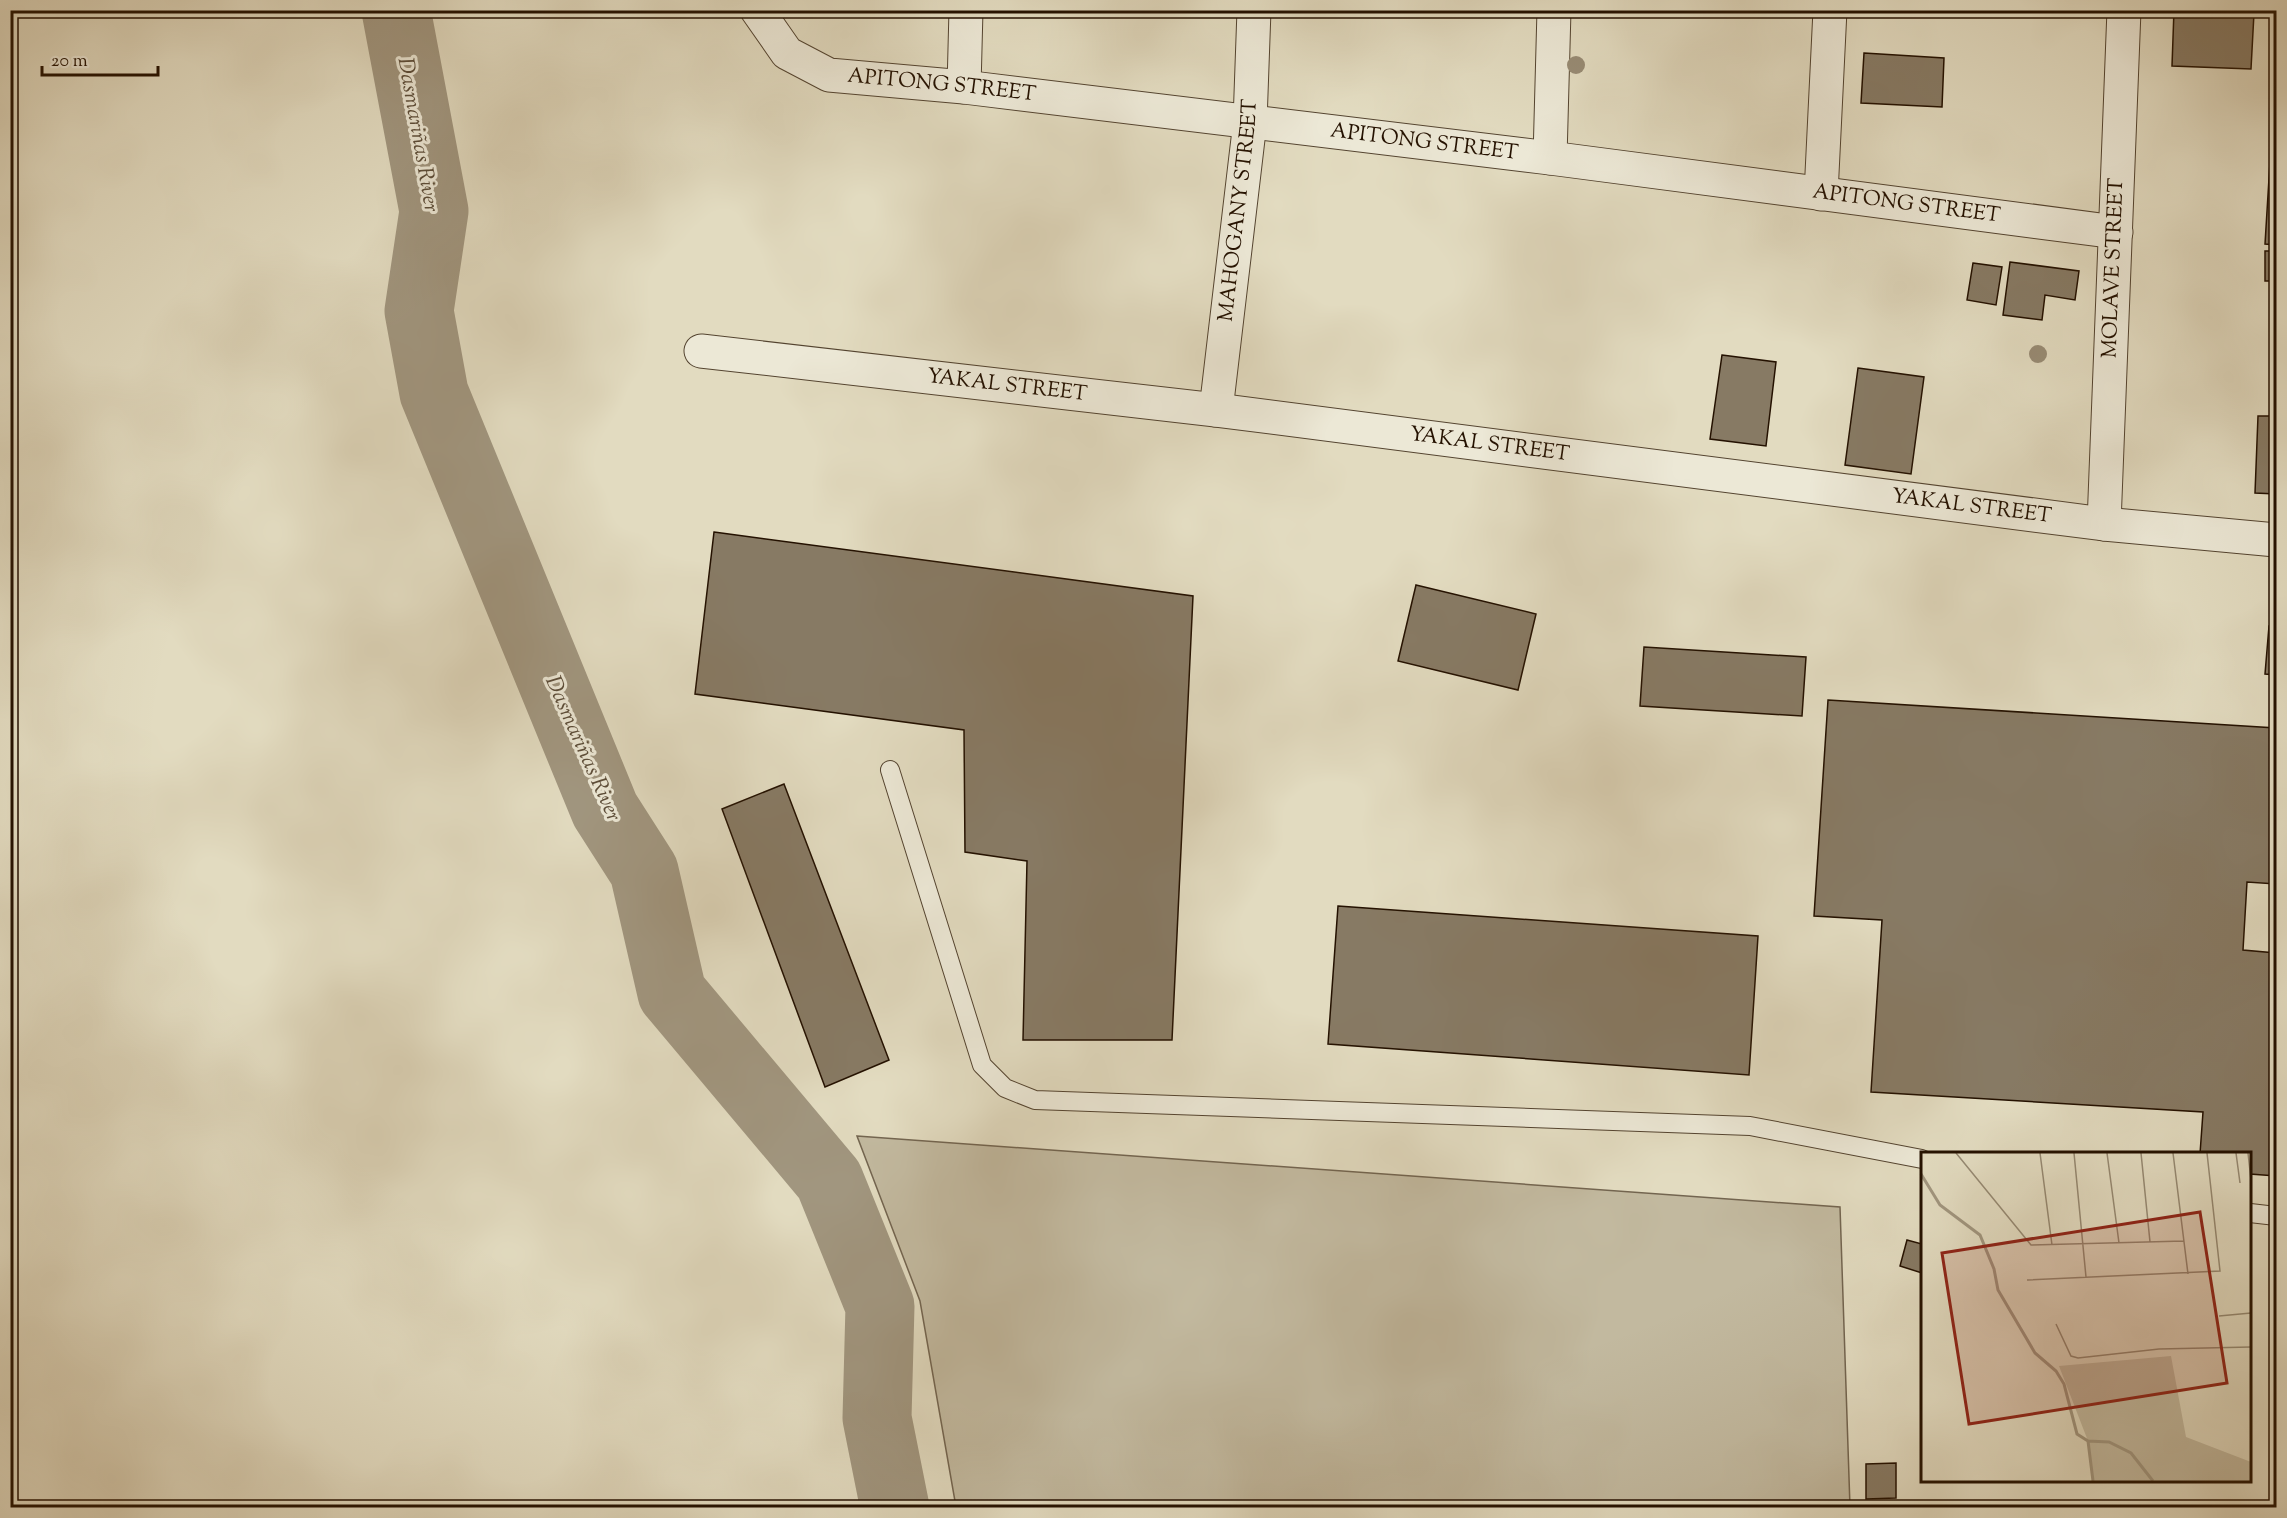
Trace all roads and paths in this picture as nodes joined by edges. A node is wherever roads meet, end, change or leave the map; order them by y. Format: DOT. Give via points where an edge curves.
graph roads {
  1 [pos="757,10"];
  2 [pos="966,10"];
  3 [pos="1254,10"];
  4 [pos="1554,10"];
  5 [pos="1830,10"];
  6 [pos="2124,10"];
  7 [pos="964,87"];
  8 [pos="1250,122"];
  9 [pos="1550,158"];
  10 [pos="1821,194"];
  11 [pos="2116,232"];
  12 [pos="701,351"];
  13 [pos="1216,410"];
  14 [pos="2104,524"];
  15 [pos="2277,540"];
  16 [pos="890,770"];
  17 [pos="1921,1159"];
  18 [pos="2251,1214"];
  19 [pos="2277,1216"];
  1 -- 7 [label="street, APITONG STREET" via="787,53 829,75"];
  2 -- 7 [label="street"];
  3 -- 8 [label="street, MAHOGANY STREET"];
  4 -- 9 [label="street"];
  5 -- 10 [label="street"];
  6 -- 11 [label="street, MOLAVE STREET"];
  7 -- 8 [label="street, APITONG STREET"];
  8 -- 9 [label="street, APITONG STREET"];
  8 -- 13 [label="street, MAHOGANY STREET"];
  9 -- 10 [label="street, APITONG STREET"];
  10 -- 11 [label="street, APITONG STREET"];
  11 -- 14 [label="street, MOLAVE STREET"];
  12 -- 13 [label="street, YAKAL STREET"];
  13 -- 14 [label="street, YAKAL STREET"];
  14 -- 15 [label="street, YAKAL STREET"];
  16 -- 17 [label="lane" via="982,1065 1005,1088 1035,1100 1750,1126"];
  18 -- 19 [label="lane"];
}
